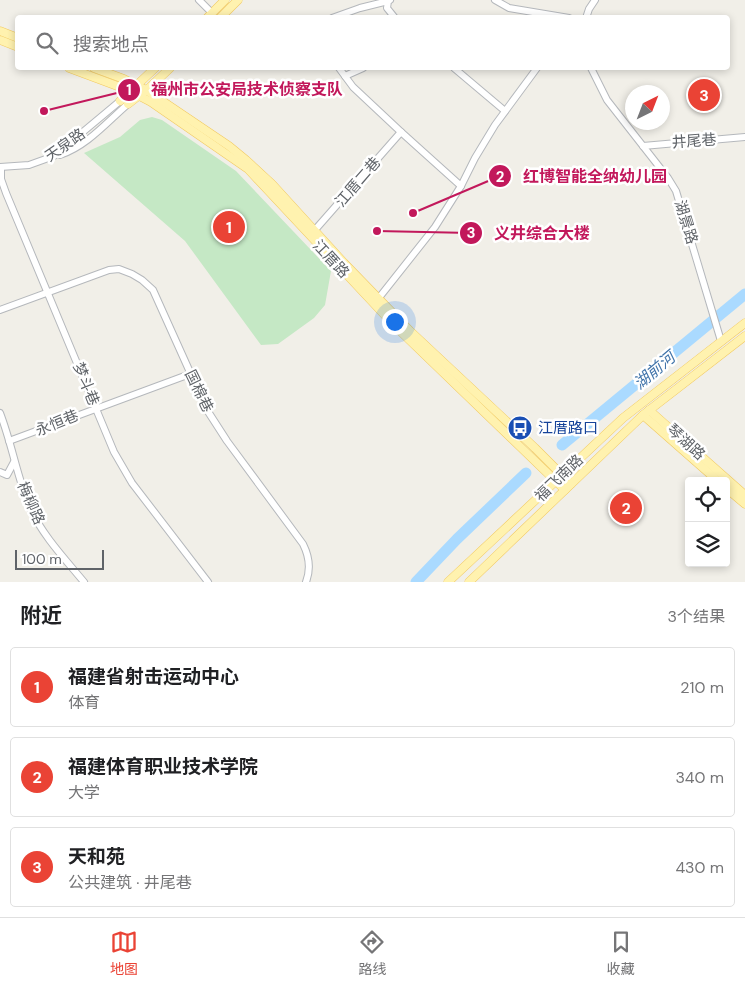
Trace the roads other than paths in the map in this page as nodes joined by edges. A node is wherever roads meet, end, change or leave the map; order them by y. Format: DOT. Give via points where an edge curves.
graph roads {
  1 [pos="199,0"];
  2 [pos="224,0"];
  3 [pos="238,0"];
  4 [pos="388,0"];
  5 [pos="496,0"];
  6 [pos="595,0"];
  7 [pos="210,15"];
  8 [pos="223,15"];
  9 [pos="340,15"];
  10 [pos="393,15"];
  11 [pos="551,15"];
  12 [pos="587,15"];
  13 [pos="0,31"];
  14 [pos="15,37"];
  15 [pos="0,40"];
  16 [pos="15,46"];
  17 [pos="74,70"];
  18 [pos="99,70"];
  19 [pos="153,70"];
  20 [pos="168,70"];
  21 [pos="340,70"];
  22 [pos="358,70"];
  23 [pos="456,70"];
  24 [pos="536,70"];
  25 [pos="592,70"];
  26 [pos="345,76"];
  27 [pos="137,85"];
  28 [pos="130,92"];
  29 [pos="143,93"];
  30 [pos="124,103"];
  31 [pos="505,111"];
  32 [pos="401,132"];
  33 [pos="745,137"];
  34 [pos="643,146"];
  35 [pos="0,167"];
  36 [pos="461,186"];
  37 [pos="314,231"];
  38 [pos="48,292"];
  39 [pos="378,298"];
  40 [pos="0,310"];
  41 [pos="745,322"];
  42 [pos="745,336"];
  43 [pos="721,341"];
  44 [pos="190,374"];
  45 [pos="96,407"];
  46 [pos="646,412"];
  47 [pos="0,413"];
  48 [pos="9,441"];
  49 [pos="14,462"];
  50 [pos="0,472"];
  51 [pos="714,477"];
  52 [pos="559,478"];
  53 [pos="568,487"];
  54 [pos="730,491"];
  55 [pos="745,495"];
  56 [pos="745,504"];
  57 [pos="84,582"];
  58 [pos="208,582"];
  59 [pos="306,582"];
  60 [pos="448,582"];
  61 [pos="469,582"];
  1 -- 7 [label="street"];
  2 -- 7 [label="main road"];
  3 -- 8 [label="main road"];
  4 -- 9 [label="street"];
  4 -- 10 [label="street" via="387,8"];
  5 -- 11 [label="street" via="509,8"];
  6 -- 12 [label="street"];
  13 -- 14 [label="main road"];
  15 -- 16 [label="main road"];
  17 -- 28 [label="main road, 江厝路"];
  18 -- 27 [label="main road, 江厝路"];
  19 -- 27 [label="main road"];
  20 -- 29 [label="main road"];
  21 -- 26 [label="street"];
  22 -- 26 [label="street"];
  23 -- 31 [label="street"];
  24 -- 31 [label="street"];
  25 -- 34 [label="street, 湖景路" via="607,100"];
  26 -- 32 [label="street"];
  27 -- 28 [label="main road"];
  27 -- 29 [label="main road, 江厝路"];
  28 -- 29 [label="main road, 江厝路"];
  28 -- 30 [label="main road"];
  29 -- 30 [label="main road"];
  29 -- 37 [label="main road, 江厝路" via="239,154 272,184"];
  29 -- 52 [label="main road, 江厝路" via="248,169 394,325"];
  30 -- 35 [label="street, 天泉路" via="54,156 36,163"];
  31 -- 36 [label="street"];
  32 -- 36 [label="street"];
  32 -- 37 [label="street, 江厝二巷"];
  33 -- 34 [label="street, 井尾巷"];
  34 -- 43 [label="street, 湖景路" via="676,191"];
  35 -- 38 [label="street, 梦斗巷" via="6,193"];
  36 -- 39 [label="street" via="435,228"];
  37 -- 39 [label="main road, 江厝路"];
  38 -- 40 [label="street"];
  38 -- 44 [label="street, 国棉巷" via="109,270 120,269 142,280 160,302"];
  38 -- 45 [label="street, 梦斗巷"];
  39 -- 52 [label="main road, 江厝路" via="535,448"];
  41 -- 43 [label="main road, 福飞南路"];
  42 -- 46 [label="main road, 福飞南路"];
  43 -- 52 [label="main road, 福飞南路" via="623,418"];
  44 -- 45 [label="street, 永恒巷"];
  44 -- 59 [label="street, 国棉巷" via="226,441 303,544 309,573"];
  45 -- 48 [label="street, 永恒巷"];
  45 -- 58 [label="street, 梦斗巷" via="114,452 132,483"];
  46 -- 51 [label="main road"];
  46 -- 53 [label="main road, 福飞南路"];
  46 -- 55 [label="main road, 琴湖路"];
  47 -- 48 [label="street, 梅柳路"];
  48 -- 49 [label="street, 梅柳路"];
  49 -- 50 [label="street" via="7,475"];
  49 -- 57 [label="street, 梅柳路" via="40,526"];
  52 -- 53 [label="main road, 江厝路"];
  52 -- 60 [label="main road, 福飞南路"];
  53 -- 61 [label="main road, 福飞南路"];
  54 -- 56 [label="main road"];
}
